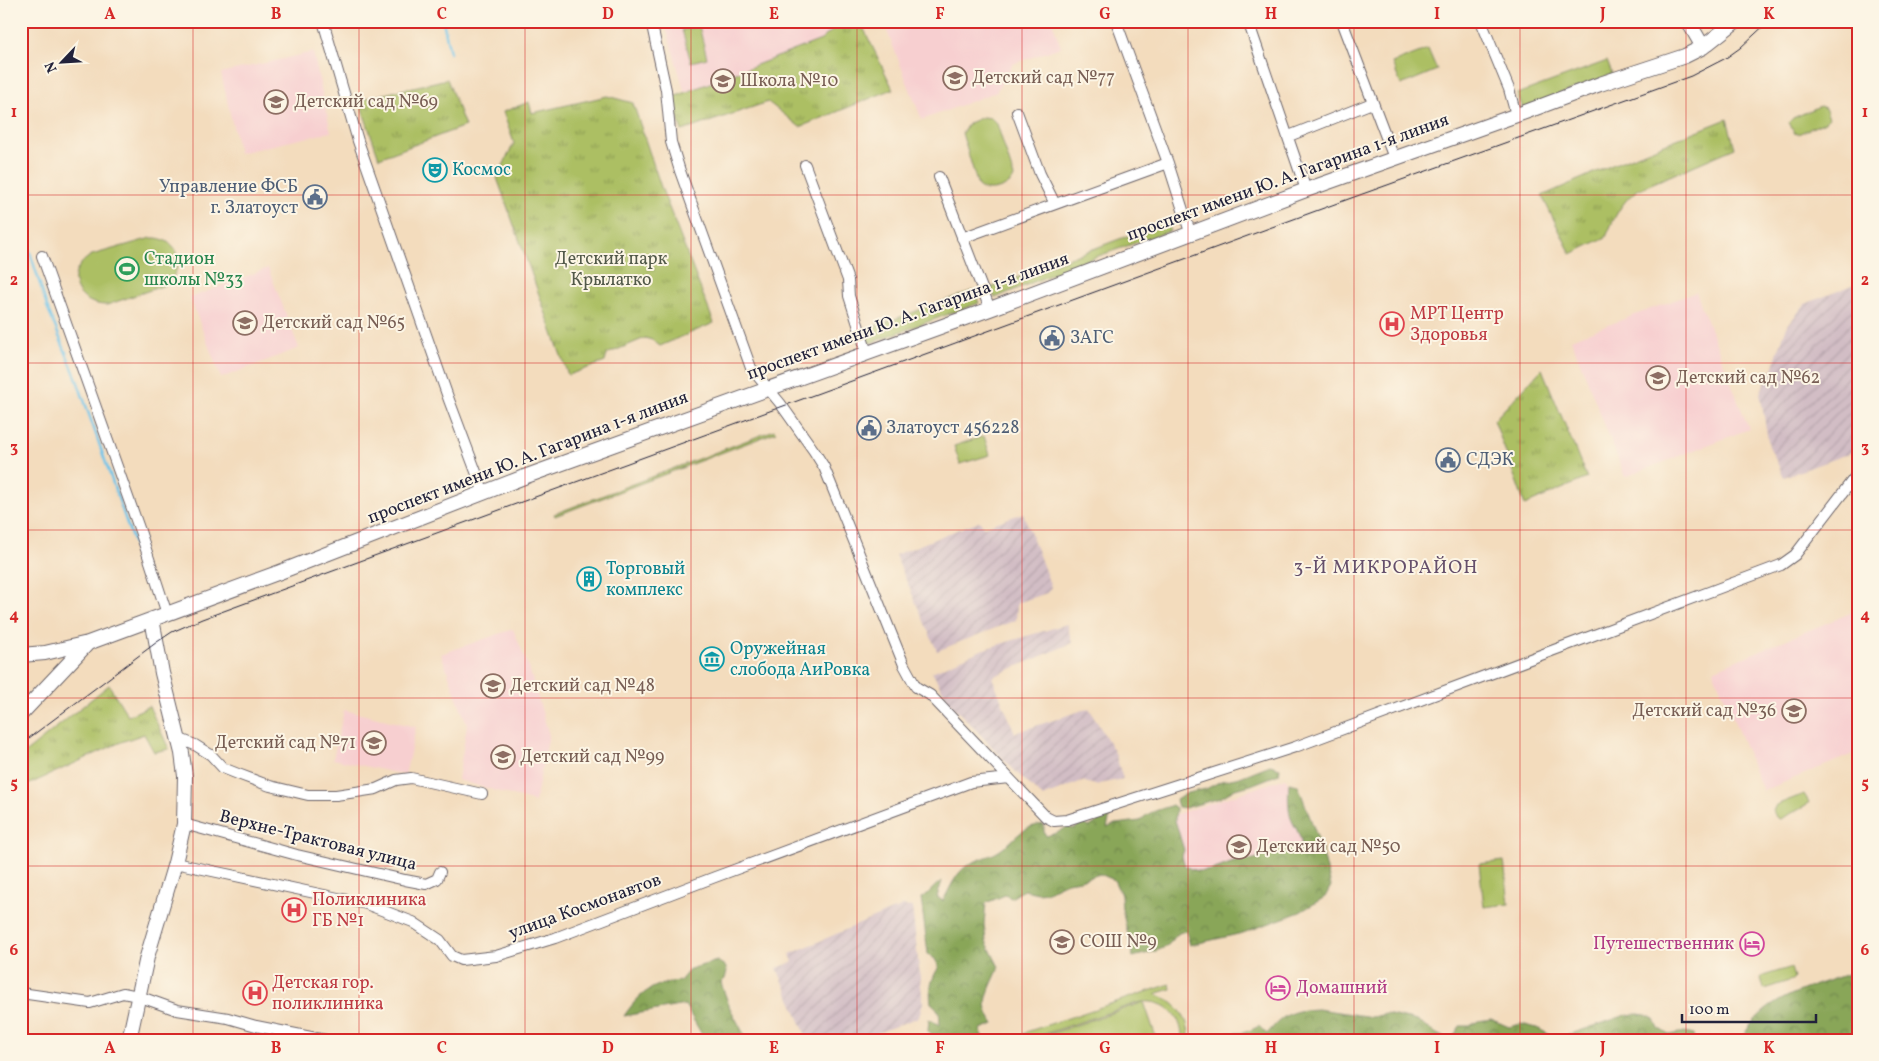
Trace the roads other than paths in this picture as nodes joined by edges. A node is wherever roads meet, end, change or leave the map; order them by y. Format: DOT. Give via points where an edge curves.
graph roads {
  1 [pos="323,21"];
  2 [pos="650,21"];
  3 [pos="1116,21"];
  4 [pos="1248,21"];
  5 [pos="1342,21"];
  6 [pos="1481,21"];
  7 [pos="1688,21"];
  8 [pos="1736,21"];
  9 [pos="1703,47"];
  10 [pos="1372,103"];
  11 [pos="1017,112"];
  12 [pos="1516,115"];
  13 [pos="1288,136"];
  14 [pos="1394,158"];
  15 [pos="1168,163"];
  16 [pos="805,165"];
  17 [pos="939,177"];
  18 [pos="1306,190"];
  19 [pos="1055,204"];
  20 [pos="1190,232"];
  21 [pos="962,238"];
  22 [pos="42,256"];
  23 [pos="990,309"];
  24 [pos="867,352"];
  25 [pos="768,388"];
  26 [pos="790,418"];
  27 [pos="781,424"];
  28 [pos="1858,473"];
  29 [pos="484,493"];
  30 [pos="167,614"];
  31 [pos="152,619"];
  32 [pos="88,643"];
  33 [pos="21,655"];
  34 [pos="21,714"];
  35 [pos="180,739"];
  36 [pos="1009,778"];
  37 [pos="482,794"];
  38 [pos="184,824"];
  39 [pos="176,863"];
  40 [pos="440,872"];
  41 [pos="21,993"];
  42 [pos="138,996"];
  43 [pos="129,1040"];
  44 [pos="326,1040"];
  1 -- 29 [label="street" via="358,141"];
  2 -- 25 [label="street" via="666,90 671,142 680,171 751,368"];
  3 -- 15 [label="street"];
  4 -- 13 [label="street"];
  5 -- 10 [label="street"];
  6 -- 12 [label="street"];
  7 -- 9 [label="main road"];
  8 -- 9 [label="main road, проспект имени Ю. А. Гагарина 1-я линия"];
  9 -- 12 [label="main road, проспект имени Ю. А. Гагарина 1-я линия"];
  10 -- 13 [label="street"];
  10 -- 14 [label="street"];
  11 -- 19 [label="street"];
  12 -- 14 [label="main road, проспект имени Ю. А. Гагарина 1-я линия"];
  13 -- 18 [label="street"];
  14 -- 18 [label="main road, проспект имени Ю. А. Гагарина 1-я линия"];
  15 -- 19 [label="street"];
  15 -- 20 [label="street"];
  16 -- 24 [label="street" via="848,280 851,304"];
  17 -- 21 [label="street"];
  18 -- 20 [label="main road, проспект имени Ю. А. Гагарина 1-я линия"];
  19 -- 21 [label="street"];
  20 -- 23 [label="main road, проспект имени Ю. А. Гагарина 1-я линия"];
  21 -- 23 [label="street"];
  22 -- 30 [label="street"];
  23 -- 24 [label="main road, проспект имени Ю. А. Гагарина 1-я линия"];
  24 -- 25 [label="main road, проспект имени Ю. А. Гагарина 1-я линия"];
  25 -- 26 [label="street"];
  25 -- 29 [label="main road, проспект имени Ю. А. Гагарина 1-я линия"];
  26 -- 27 [label="street"];
  26 -- 36 [label="street" via="824,468 916,687 930,695"];
  28 -- 36 [label="street" via="1795,555 1781,565 1295,747 1067,820 1054,821 1046,817"];
  29 -- 30 [label="main road, проспект имени Ю. А. Гагарина 1-я линия"];
  30 -- 31 [label="main road, проспект имени Ю. А. Гагарина 1-я линия"];
  31 -- 32 [label="main road, проспект имени Ю. А. Гагарина 1-я линия"];
  31 -- 35 [label="main road" via="162,673"];
  32 -- 33 [label="main road, проспект имени Ю. А. Гагарина 1-я линия"];
  32 -- 34 [label="main road"];
  35 -- 37 [label="street" via="211,755 223,768 270,786 308,794 336,795 376,789 396,780 411,778"];
  35 -- 38 [label="main road" via="185,776"];
  36 -- 39 [label="street, улица Космонавтов" via="971,782 555,938 496,956 462,960 452,956 440,940 414,922 366,904"];
  38 -- 39 [label="main road"];
  38 -- 40 [label="street, Верхне-Трактовая улица" via="325,862 426,884 437,879"];
  39 -- 42 [label="main road"];
  41 -- 42 [label="street" via="90,1003 123,993"];
  42 -- 43 [label="main road"];
  42 -- 44 [label="street" via="177,1010"];
}
